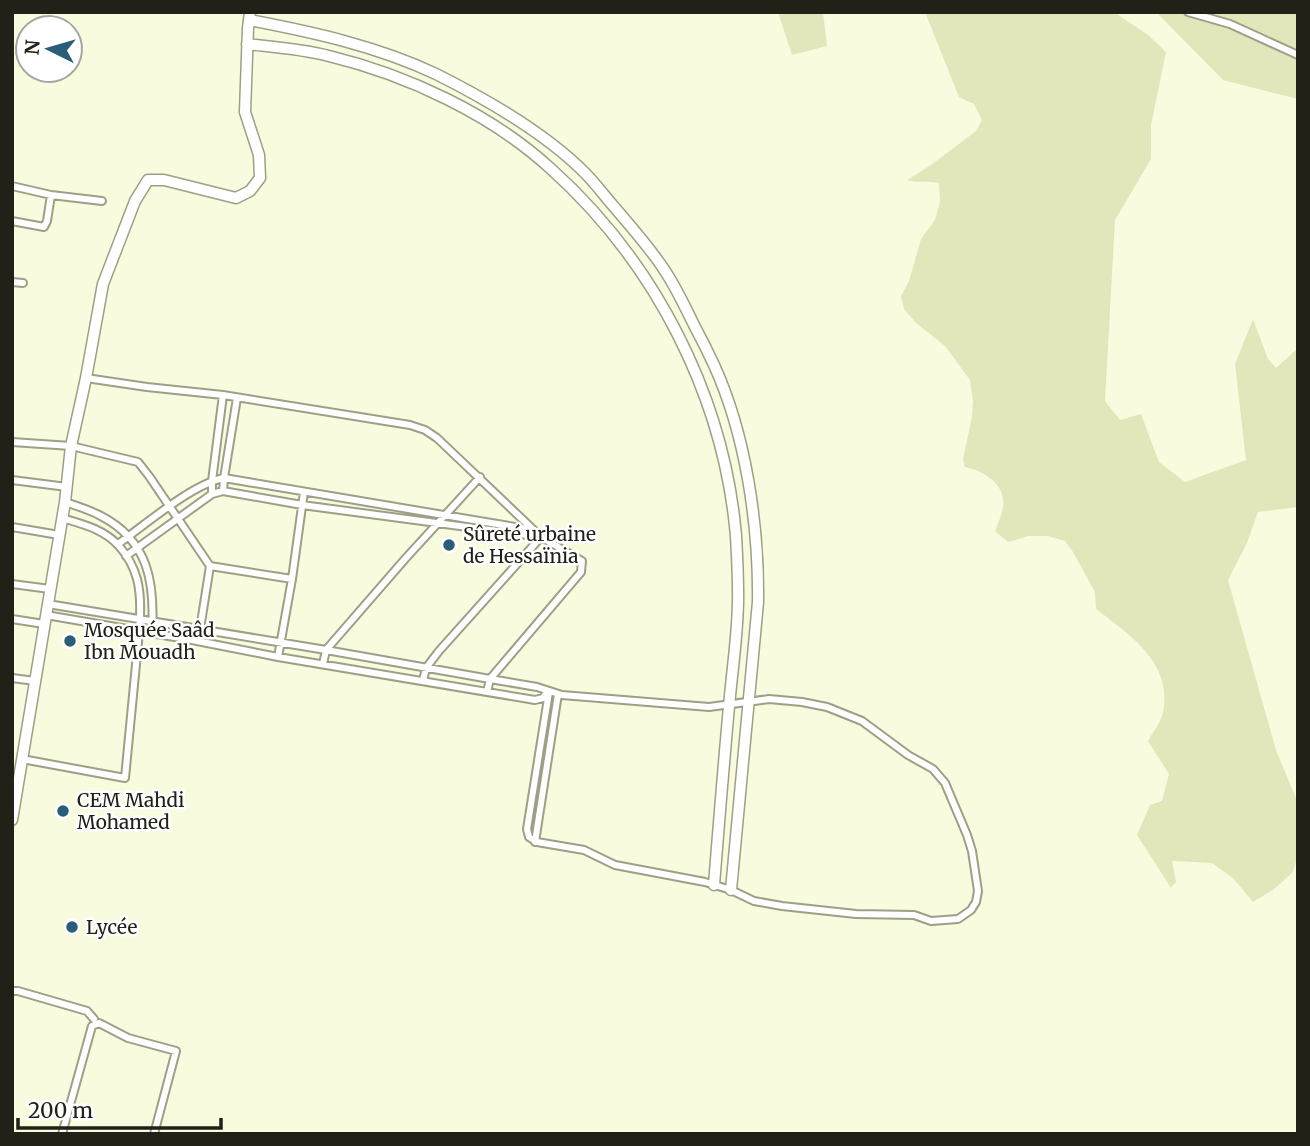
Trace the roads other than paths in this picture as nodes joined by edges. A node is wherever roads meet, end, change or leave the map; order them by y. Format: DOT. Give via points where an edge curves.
graph roads {
  1 [pos="1188,12"];
  2 [pos="249,16"];
  3 [pos="247,44"];
  4 [pos="1298,55"];
  5 [pos="12,186"];
  6 [pos="51,195"];
  7 [pos="103,201"];
  8 [pos="12,221"];
  9 [pos="12,282"];
  10 [pos="23,284"];
  11 [pos="86,378"];
  12 [pos="223,395"];
  13 [pos="237,398"];
  14 [pos="12,442"];
  15 [pos="71,446"];
  16 [pos="480,477"];
  17 [pos="223,478"];
  18 [pos="12,480"];
  19 [pos="212,481"];
  20 [pos="67,487"];
  21 [pos="223,491"];
  22 [pos="304,492"];
  23 [pos="212,494"];
  24 [pos="65,502"];
  25 [pos="302,505"];
  26 [pos="170,507"];
  27 [pos="445,515"];
  28 [pos="62,518"];
  29 [pos="178,519"];
  30 [pos="438,523"];
  31 [pos="12,527"];
  32 [pos="533,533"];
  33 [pos="59,535"];
  34 [pos="129,536"];
  35 [pos="541,537"];
  36 [pos="117,544"];
  37 [pos="138,547"];
  38 [pos="126,555"];
  39 [pos="211,566"];
  40 [pos="292,579"];
  41 [pos="12,584"];
  42 [pos="50,589"];
  43 [pos="46,614"];
  44 [pos="12,619"];
  45 [pos="139,620"];
  46 [pos="153,621"];
  47 [pos="200,629"];
  48 [pos="139,631"];
  49 [pos="152,633"];
  50 [pos="192,640"];
  51 [pos="281,643"];
  52 [pos="326,650"];
  53 [pos="278,657"];
  54 [pos="323,664"];
  55 [pos="426,668"];
  56 [pos="12,678"];
  57 [pos="490,679"];
  58 [pos="35,681"];
  59 [pos="423,681"];
  60 [pos="487,692"];
  61 [pos="548,692"];
  62 [pos="558,694"];
  63 [pos="748,702"];
  64 [pos="729,706"];
  65 [pos="538,758"];
  66 [pos="22,759"];
  67 [pos="548,760"];
  68 [pos="12,819"];
  69 [pos="535,842"];
  70 [pos="714,885"];
  71 [pos="731,890"];
  72 [pos="12,991"];
  73 [pos="94,1019"];
  74 [pos="62,1134"];
  75 [pos="154,1134"];
  1 -- 4 [label="street" via="1230,24"];
  2 -- 3 [label="street"];
  2 -- 63 [label="street" via="386,54 497,107 585,173 665,271 715,367 747,478 758,571"];
  3 -- 11 [label="street" via="245,112 259,155 260,178 250,191 236,198 148,180 135,201 103,284"];
  3 -- 64 [label="street" via="327,55 408,82 463,107 549,166 623,245 683,344 717,434 730,488 738,593"];
  5 -- 6 [label="street"];
  6 -- 7 [label="street"];
  6 -- 8 [label="street" via="44,227"];
  9 -- 10 [label="street"];
  11 -- 12 [label="street"];
  11 -- 15 [label="street"];
  12 -- 13 [label="street"];
  12 -- 19 [label="street"];
  13 -- 16 [label="street" via="410,425 437,438"];
  13 -- 17 [label="street"];
  14 -- 15 [label="street"];
  15 -- 20 [label="street"];
  15 -- 26 [label="street" via="138,462"];
  16 -- 27 [label="street"];
  16 -- 32 [label="street"];
  17 -- 19 [label="street"];
  17 -- 21 [label="street"];
  17 -- 22 [label="street"];
  18 -- 20 [label="street"];
  19 -- 23 [label="street"];
  19 -- 26 [label="street"];
  20 -- 24 [label="street"];
  21 -- 23 [label="street"];
  21 -- 25 [label="street"];
  22 -- 25 [label="street"];
  22 -- 27 [label="street"];
  23 -- 29 [label="street"];
  24 -- 28 [label="street"];
  24 -- 34 [label="street" via="98,514"];
  25 -- 30 [label="street"];
  25 -- 40 [label="street"];
  26 -- 29 [label="street"];
  26 -- 34 [label="street"];
  27 -- 30 [label="street"];
  27 -- 32 [label="street"];
  28 -- 33 [label="street"];
  28 -- 36 [label="street" via="90,526"];
  29 -- 37 [label="street"];
  29 -- 39 [label="street"];
  30 -- 32 [label="street"];
  30 -- 52 [label="street"];
  31 -- 33 [label="street"];
  32 -- 35 [label="street"];
  33 -- 42 [label="street"];
  34 -- 36 [label="street"];
  34 -- 37 [label="street"];
  35 -- 55 [label="street"];
  35 -- 57 [label="street" via="582,561 581,572"];
  36 -- 38 [label="street"];
  37 -- 38 [label="street"];
  37 -- 46 [label="street" via="149,574"];
  38 -- 45 [label="street" via="137,577"];
  39 -- 40 [label="street"];
  39 -- 47 [label="street"];
  40 -- 51 [label="street"];
  41 -- 42 [label="street"];
  42 -- 43 [label="street"];
  43 -- 44 [label="street"];
  43 -- 45 [label="street"];
  43 -- 48 [label="street"];
  43 -- 58 [label="street"];
  45 -- 46 [label="street"];
  45 -- 48 [label="street"];
  46 -- 47 [label="street"];
  46 -- 49 [label="street"];
  47 -- 50 [label="street"];
  47 -- 51 [label="street"];
  48 -- 49 [label="street"];
  48 -- 66 [label="street" via="125,778"];
  49 -- 50 [label="street"];
  50 -- 53 [label="street"];
  51 -- 52 [label="street"];
  51 -- 53 [label="street"];
  52 -- 54 [label="street"];
  52 -- 55 [label="street"];
  53 -- 54 [label="street"];
  54 -- 59 [label="street"];
  55 -- 57 [label="street"];
  55 -- 59 [label="street"];
  56 -- 58 [label="street"];
  57 -- 60 [label="street"];
  57 -- 61 [label="street"];
  58 -- 66 [label="street"];
  59 -- 60 [label="street"];
  60 -- 61 [label="street" via="538,700"];
  61 -- 62 [label="street"];
  61 -- 65 [label="street"];
  62 -- 64 [label="street"];
  62 -- 67 [label="street"];
  63 -- 64 [label="street"];
  63 -- 71 [label="street"];
  63 -- 71 [label="street" via="789,700 839,711 862,720 933,769 945,783 967,835 978,891 974,906 963,917 932,920 782,906 754,901"];
  64 -- 70 [label="street"];
  65 -- 67 [label="street"];
  65 -- 69 [label="street" via="527,832"];
  66 -- 68 [label="street"];
  67 -- 69 [label="street"];
  69 -- 70 [label="street"];
  70 -- 71 [label="street"];
  72 -- 73 [label="street" via="87,1011"];
  74 -- 75 [label="street" via="92,1026 99,1023 128,1038 176,1051"];
}
